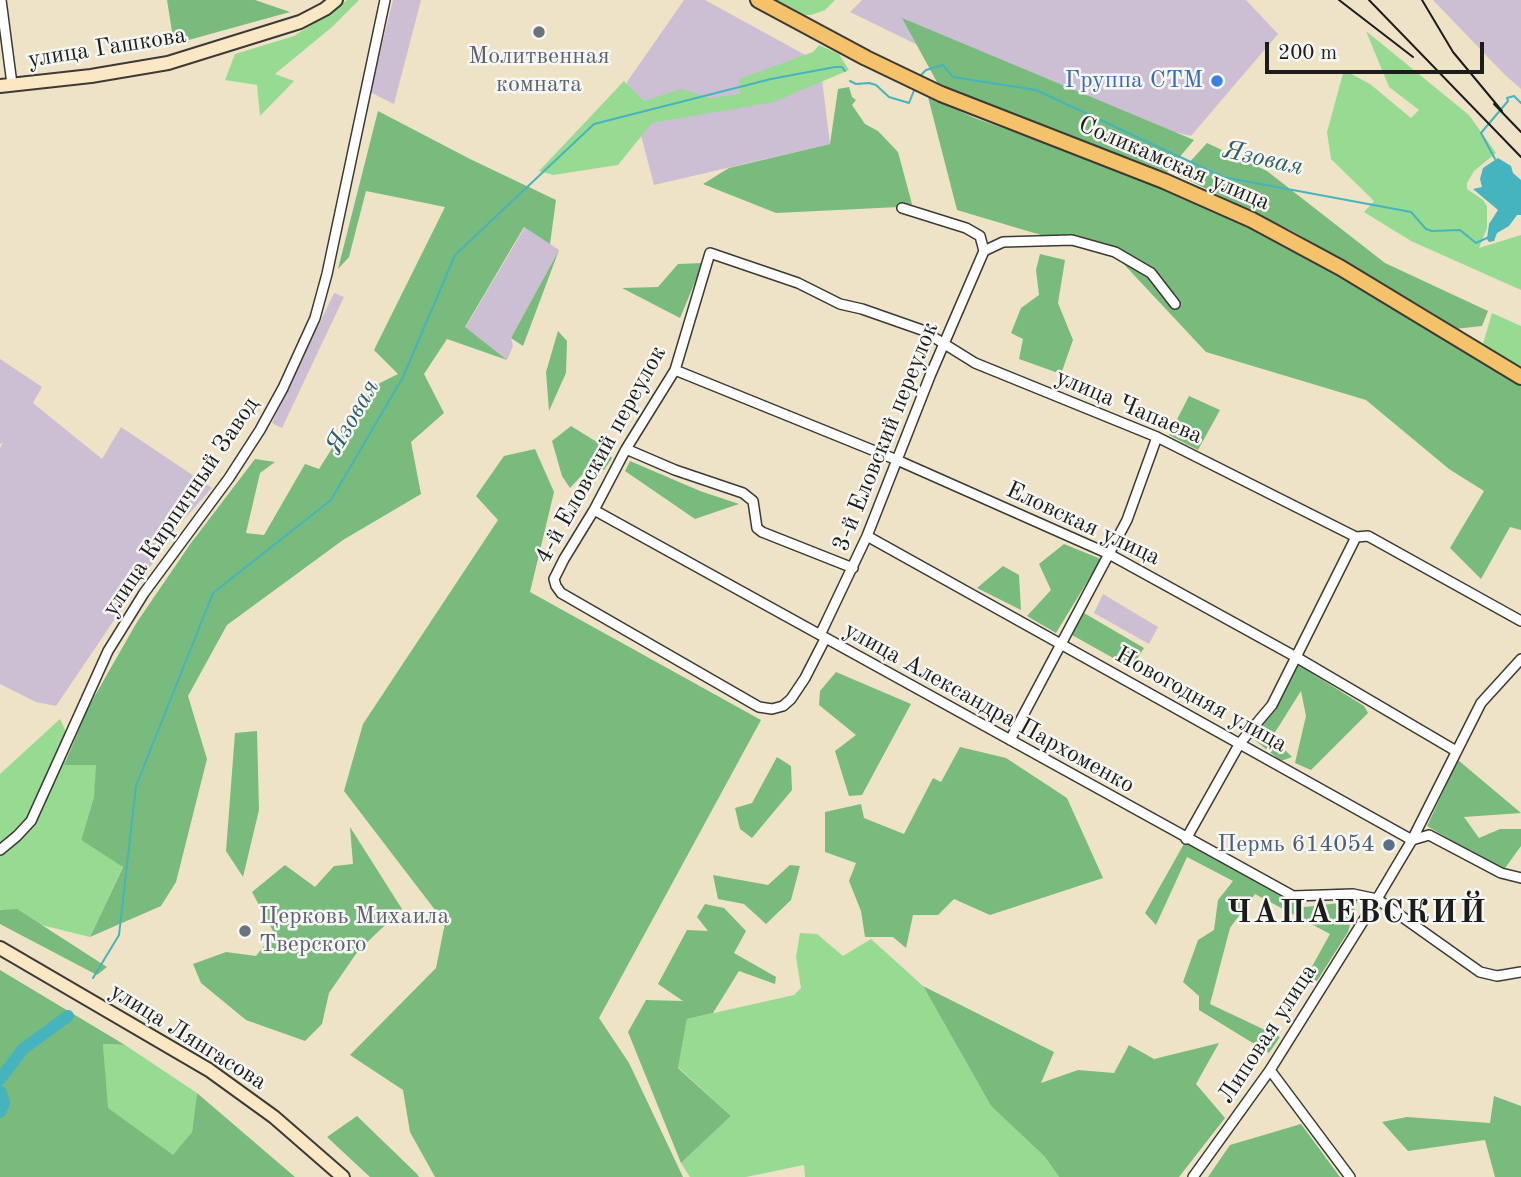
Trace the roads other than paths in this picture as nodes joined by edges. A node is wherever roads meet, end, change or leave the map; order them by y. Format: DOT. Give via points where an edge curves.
graph roads {
  1 [pos="1,0"];
  2 [pos="336,0"];
  3 [pos="385,0"];
  4 [pos="758,0"];
  5 [pos="6,85"];
  6 [pos="902,208"];
  7 [pos="984,251"];
  8 [pos="710,253"];
  9 [pos="1175,304"];
  10 [pos="944,345"];
  11 [pos="675,370"];
  12 [pos="1521,377"];
  13 [pos="1157,437"];
  14 [pos="626,449"];
  15 [pos="897,460"];
  16 [pos="594,510"];
  17 [pos="867,536"];
  18 [pos="1356,537"];
  19 [pos="1109,554"];
  20 [pos="853,568"];
  21 [pos="561,593"];
  22 [pos="1521,621"];
  23 [pos="822,637"];
  24 [pos="1060,644"];
  25 [pos="1296,657"];
  26 [pos="1521,659"];
  27 [pos="1010,740"];
  28 [pos="1240,743"];
  29 [pos="1456,751"];
  30 [pos="1186,839"];
  31 [pos="1412,840"];
  32 [pos="0,850"];
  33 [pos="1521,878"];
  34 [pos="1377,899"];
  35 [pos="0,948"];
  36 [pos="1521,972"];
  37 [pos="1270,1070"];
  38 [pos="343,1177"];
  39 [pos="1193,1177"];
  40 [pos="1350,1177"];
  1 -- 5 [label="street"];
  2 -- 5 [label="main road, улица Гашкова" via="300,22 168,63"];
  3 -- 32 [label="street, улица Кирпичный Завод" via="315,318 255,439 108,651 31,821"];
  4 -- 12 [label="main road, Соликамская улица" via="941,94 1252,220"];
  6 -- 7 [label="street" via="966,228 979,236"];
  7 -- 9 [label="street" via="1003,242 1072,240 1115,252 1151,273"];
  7 -- 10 [label="street, 3-й Еловский переулок"];
  8 -- 10 [label="street, улица Чапаева" via="797,283 840,304 922,330"];
  8 -- 11 [label="street, 4-й Еловский переулок"];
  10 -- 13 [label="street, улица Чапаева" via="975,363"];
  10 -- 15 [label="street, 3-й Еловский переулок"];
  11 -- 14 [label="street, 4-й Еловский переулок"];
  11 -- 15 [label="street, Еловская улица"];
  13 -- 18 [label="street, улица Чапаева"];
  13 -- 19 [label="street" via="1127,520"];
  14 -- 16 [label="street, 4-й Еловский переулок"];
  14 -- 20 [label="street" via="743,493 753,501 757,528 762,532"];
  15 -- 17 [label="street, 3-й Еловский переулок"];
  15 -- 19 [label="street, Еловская улица"];
  16 -- 21 [label="street, 4-й Еловский переулок" via="554,579"];
  16 -- 23 [label="street, улица Александра Пархоменко"];
  17 -- 20 [label="street, 3-й Еловский переулок"];
  17 -- 24 [label="street, Новогодняя улица"];
  18 -- 22 [label="street, улица Чапаева" via="1368,536"];
  18 -- 25 [label="street"];
  19 -- 24 [label="street"];
  19 -- 25 [label="street, Еловская улица"];
  20 -- 23 [label="street, 3-й Еловский переулок"];
  21 -- 23 [label="street, 3-й Еловский переулок" via="759,707 772,709 791,699"];
  23 -- 27 [label="street, улица Александра Пархоменко"];
  24 -- 27 [label="street"];
  24 -- 28 [label="street, Новогодняя улица"];
  25 -- 28 [label="street" via="1272,705"];
  25 -- 29 [label="street, Еловская улица"];
  26 -- 29 [label="street, Липовая улица" via="1480,703"];
  27 -- 30 [label="street, улица Александра Пархоменко"];
  28 -- 30 [label="street"];
  28 -- 31 [label="street, Новогодняя улица"];
  29 -- 31 [label="street, Липовая улица"];
  30 -- 34 [label="street, улица Александра Пархоменко" via="1293,896 1353,894"];
  31 -- 33 [label="street, Новогодняя улица" via="1429,835 1501,873"];
  31 -- 34 [label="street, Липовая улица"];
  34 -- 36 [label="street" via="1480,972 1497,976"];
  34 -- 37 [label="street, Липовая улица"];
  35 -- 38 [label="main road, улица Лянгасова" via="209,1070 274,1117"];
  37 -- 39 [label="street, Липовая улица"];
  37 -- 40 [label="street"];
}
